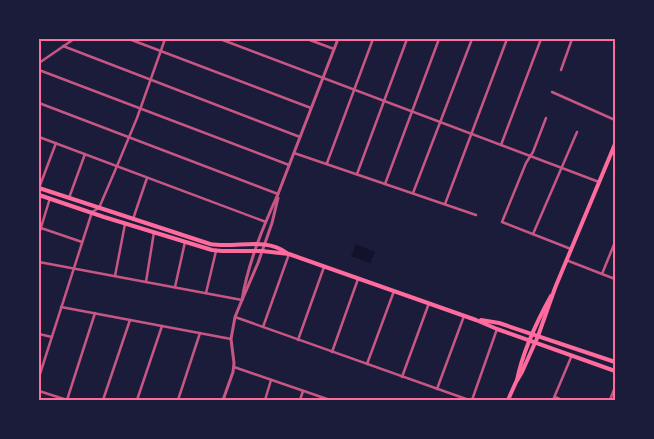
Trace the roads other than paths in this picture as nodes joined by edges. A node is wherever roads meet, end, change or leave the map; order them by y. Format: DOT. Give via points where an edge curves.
graph roads {
  1 [pos="74,39"];
  2 [pos="129,39"];
  3 [pos="165,39"];
  4 [pos="220,39"];
  5 [pos="307,39"];
  6 [pos="338,39"];
  7 [pos="373,39"];
  8 [pos="407,39"];
  9 [pos="439,39"];
  10 [pos="472,39"];
  11 [pos="507,39"];
  12 [pos="541,39"];
  13 [pos="572,39"];
  14 [pos="63,46"];
  15 [pos="334,49"];
  16 [pos="160,51"];
  17 [pos="39,63"];
  18 [pos="39,70"];
  19 [pos="560,70"];
  20 [pos="323,78"];
  21 [pos="150,80"];
  22 [pos="354,90"];
  23 [pos="552,92"];
  24 [pos="383,101"];
  25 [pos="39,103"];
  26 [pos="311,108"];
  27 [pos="140,109"];
  28 [pos="411,111"];
  29 [pos="546,118"];
  30 [pos="615,120"];
  31 [pos="440,122"];
  32 [pos="577,132"];
  33 [pos="471,134"];
  34 [pos="39,136"];
  35 [pos="300,137"];
  36 [pos="129,138"];
  37 [pos="56,143"];
  38 [pos="501,145"];
  39 [pos="615,146"];
  40 [pos="294,152"];
  41 [pos="85,154"];
  42 [pos="530,156"];
  43 [pos="327,164"];
  44 [pos="290,165"];
  45 [pos="117,166"];
  46 [pos="561,168"];
  47 [pos="357,174"];
  48 [pos="147,178"];
  49 [pos="599,182"];
  50 [pos="385,184"];
  51 [pos="39,188"];
  52 [pos="414,193"];
  53 [pos="39,194"];
  54 [pos="278,194"];
  55 [pos="50,198"];
  56 [pos="69,198"];
  57 [pos="444,204"];
  58 [pos="99,208"];
  59 [pos="92,212"];
  60 [pos="476,215"];
  61 [pos="133,219"];
  62 [pos="266,222"];
  63 [pos="125,223"];
  64 [pos="41,228"];
  65 [pos="154,232"];
  66 [pos="39,234"];
  67 [pos="533,234"];
  68 [pos="82,242"];
  69 [pos="185,242"];
  70 [pos="615,242"];
  71 [pos="258,244"];
  72 [pos="265,244"];
  73 [pos="572,249"];
  74 [pos="216,250"];
  75 [pos="255,251"];
  76 [pos="262,251"];
  77 [pos="289,254"];
  78 [pos="566,260"];
  79 [pos="39,262"];
  80 [pos="324,267"];
  81 [pos="74,269"];
  82 [pos="602,274"];
  83 [pos="115,276"];
  84 [pos="358,279"];
  85 [pos="615,279"];
  86 [pos="146,282"];
  87 [pos="175,287"];
  88 [pos="555,288"];
  89 [pos="394,291"];
  90 [pos="206,293"];
  91 [pos="242,300"];
  92 [pos="429,304"];
  93 [pos="61,307"];
  94 [pos="95,314"];
  95 [pos="464,316"];
  96 [pos="235,318"];
  97 [pos="130,320"];
  98 [pos="476,320"];
  99 [pos="162,326"];
  100 [pos="263,327"];
  101 [pos="497,330"];
  102 [pos="200,333"];
  103 [pos="39,334"];
  104 [pos="532,334"];
  105 [pos="538,336"];
  106 [pos="52,337"];
  107 [pos="231,339"];
  108 [pos="298,340"];
  109 [pos="529,341"];
  110 [pos="535,343"];
  111 [pos="332,352"];
  112 [pos="572,355"];
  113 [pos="615,362"];
  114 [pos="367,364"];
  115 [pos="234,367"];
  116 [pos="615,371"];
  117 [pos="39,377"];
  118 [pos="402,377"];
  119 [pos="271,380"];
  120 [pos="516,382"];
  121 [pos="615,387"];
  122 [pos="437,389"];
  123 [pos="39,391"];
  124 [pos="303,391"];
  125 [pos="554,399"];
  126 [pos="67,400"];
  127 [pos="103,400"];
  128 [pos="138,400"];
  129 [pos="178,400"];
  130 [pos="223,400"];
  131 [pos="264,400"];
  132 [pos="300,400"];
  133 [pos="330,400"];
  134 [pos="470,400"];
  135 [pos="508,400"];
  136 [pos="562,400"];
  137 [pos="610,400"];
  1 -- 14 [label="street"];
  2 -- 16 [label="street"];
  3 -- 16 [label="street"];
  4 -- 20 [label="street"];
  5 -- 15 [label="street"];
  6 -- 15 [label="street"];
  7 -- 22 [label="street"];
  8 -- 24 [label="street"];
  9 -- 28 [label="street"];
  10 -- 31 [label="street"];
  11 -- 33 [label="street"];
  12 -- 38 [label="street"];
  13 -- 19 [label="street"];
  14 -- 17 [label="street"];
  14 -- 21 [label="street"];
  15 -- 20 [label="street"];
  16 -- 21 [label="street"];
  16 -- 26 [label="street"];
  18 -- 27 [label="street"];
  20 -- 22 [label="street"];
  20 -- 26 [label="street"];
  21 -- 27 [label="street"];
  21 -- 35 [label="street"];
  22 -- 24 [label="street"];
  22 -- 43 [label="street"];
  23 -- 30 [label="street"];
  24 -- 28 [label="street"];
  24 -- 47 [label="street"];
  25 -- 36 [label="street"];
  26 -- 35 [label="street"];
  27 -- 36 [label="street"];
  27 -- 44 [label="street"];
  28 -- 31 [label="street"];
  28 -- 50 [label="street"];
  29 -- 42 [label="street"];
  31 -- 33 [label="street"];
  31 -- 52 [label="street"];
  32 -- 46 [label="street"];
  33 -- 38 [label="street"];
  33 -- 57 [label="street"];
  34 -- 37 [label="street"];
  35 -- 40 [label="street"];
  36 -- 45 [label="street"];
  36 -- 54 [label="street"];
  37 -- 41 [label="street"];
  37 -- 51 [label="street"];
  38 -- 42 [label="street"];
  39 -- 49 [label="main road"];
  40 -- 43 [label="street"];
  40 -- 44 [label="street"];
  41 -- 45 [label="street"];
  41 -- 56 [label="street"];
  42 -- 46 [label="street"];
  42 -- 67 [label="street" via="502,222"];
  43 -- 47 [label="street"];
  44 -- 54 [label="street"];
  45 -- 48 [label="street"];
  45 -- 58 [label="street"];
  46 -- 49 [label="street"];
  46 -- 67 [label="street"];
  47 -- 50 [label="street"];
  48 -- 61 [label="street"];
  48 -- 62 [label="street"];
  49 -- 73 [label="main road"];
  50 -- 52 [label="street"];
  51 -- 56 [label="main road"];
  52 -- 57 [label="street"];
  53 -- 55 [label="main road"];
  54 -- 62 [label="street"];
  54 -- 72 [label="street"];
  55 -- 59 [label="main road"];
  55 -- 64 [label="street"];
  56 -- 58 [label="main road"];
  57 -- 60 [label="street"];
  58 -- 59 [label="street"];
  58 -- 61 [label="main road"];
  59 -- 63 [label="main road"];
  59 -- 68 [label="street"];
  61 -- 71 [label="main road" via="216,245"];
  62 -- 71 [label="street"];
  63 -- 65 [label="main road"];
  63 -- 83 [label="street"];
  64 -- 66 [label="street"];
  64 -- 68 [label="street"];
  65 -- 69 [label="main road"];
  65 -- 86 [label="street"];
  67 -- 73 [label="street"];
  68 -- 81 [label="street"];
  69 -- 74 [label="main road"];
  69 -- 87 [label="street"];
  70 -- 82 [label="street"];
  71 -- 72 [label="main road"];
  71 -- 75 [label="street"];
  72 -- 76 [label="street"];
  72 -- 77 [label="main road"];
  73 -- 78 [label="main road"];
  74 -- 75 [label="main road"];
  74 -- 90 [label="street"];
  75 -- 76 [label="main road"];
  75 -- 91 [label="street"];
  76 -- 77 [label="main road"];
  76 -- 91 [label="street"];
  77 -- 80 [label="main road"];
  77 -- 100 [label="street"];
  78 -- 82 [label="street"];
  78 -- 88 [label="main road"];
  79 -- 81 [label="street"];
  80 -- 84 [label="main road"];
  80 -- 108 [label="street"];
  81 -- 83 [label="street"];
  81 -- 93 [label="street"];
  82 -- 85 [label="street"];
  83 -- 86 [label="street"];
  84 -- 89 [label="main road"];
  84 -- 111 [label="street"];
  86 -- 87 [label="street"];
  87 -- 90 [label="street"];
  88 -- 104 [label="main road"];
  88 -- 105 [label="main road"];
  89 -- 92 [label="main road"];
  89 -- 114 [label="street"];
  90 -- 91 [label="street"];
  91 -- 96 [label="street"];
  92 -- 95 [label="main road"];
  92 -- 118 [label="street"];
  93 -- 94 [label="street"];
  93 -- 106 [label="street"];
  94 -- 97 [label="street"];
  94 -- 126 [label="street"];
  95 -- 98 [label="main road"];
  95 -- 122 [label="street"];
  96 -- 100 [label="street"];
  96 -- 107 [label="street"];
  97 -- 99 [label="street"];
  97 -- 127 [label="street"];
  98 -- 101 [label="main road"];
  98 -- 104 [label="main road" via="499,323"];
  99 -- 102 [label="street"];
  99 -- 128 [label="street"];
  100 -- 108 [label="street"];
  101 -- 109 [label="main road"];
  101 -- 134 [label="street"];
  102 -- 107 [label="street"];
  102 -- 129 [label="street"];
  103 -- 106 [label="street"];
  104 -- 105 [label="main road"];
  104 -- 109 [label="main road"];
  105 -- 110 [label="main road"];
  105 -- 113 [label="main road"];
  106 -- 117 [label="street"];
  107 -- 115 [label="street"];
  108 -- 111 [label="street"];
  109 -- 110 [label="main road"];
  109 -- 120 [label="main road"];
  110 -- 112 [label="main road"];
  110 -- 120 [label="main road"];
  111 -- 114 [label="street"];
  112 -- 116 [label="main road"];
  112 -- 125 [label="street"];
  114 -- 118 [label="street"];
  115 -- 119 [label="street"];
  115 -- 130 [label="street"];
  118 -- 122 [label="street"];
  119 -- 124 [label="street"];
  119 -- 131 [label="street"];
  120 -- 135 [label="main road"];
  121 -- 137 [label="street"];
  122 -- 134 [label="street"];
  123 -- 126 [label="street"];
  124 -- 132 [label="street"];
  124 -- 133 [label="street"];
  125 -- 136 [label="street"];
}
